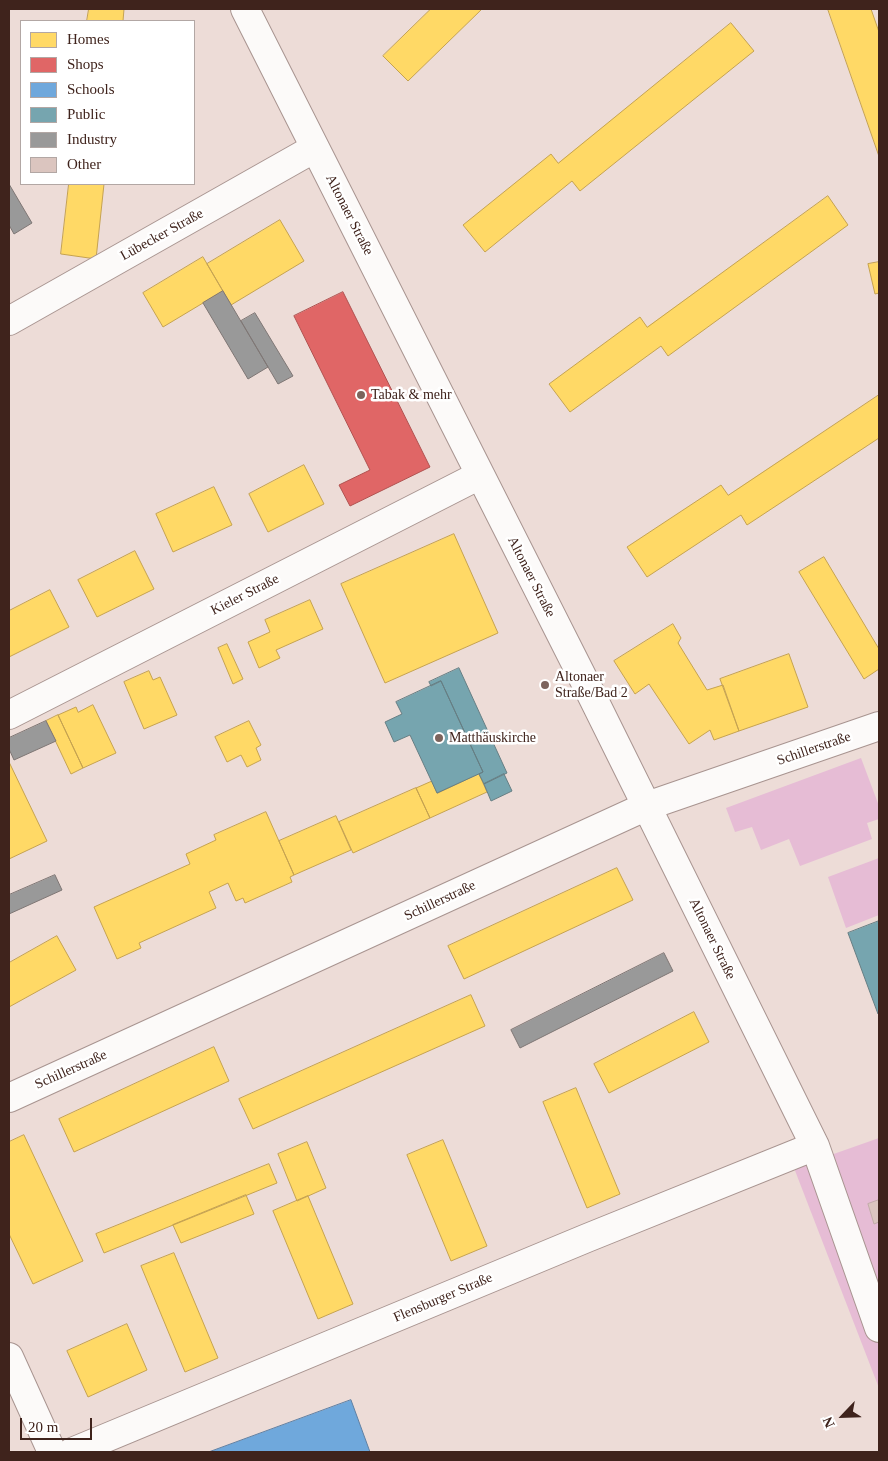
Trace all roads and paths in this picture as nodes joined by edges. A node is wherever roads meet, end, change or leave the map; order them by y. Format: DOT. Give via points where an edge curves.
graph roads {
  1 [pos="245,9"];
  2 [pos="316,148"];
  3 [pos="9,321"];
  4 [pos="480,475"];
  5 [pos="9,715"];
  6 [pos="879,726"];
  7 [pos="647,806"];
  8 [pos="9,1098"];
  9 [pos="815,1146"];
  10 [pos="879,1328"];
  11 [pos="9,1357"];
  12 [pos="52,1452"];
  13 [pos="72,1452"];
  1 -- 2 [label="street, Altonaer Straße"];
  2 -- 3 [label="street, Lübecker Straße"];
  2 -- 4 [label="street, Altonaer Straße"];
  4 -- 5 [label="street, Kieler Straße"];
  4 -- 7 [label="street, Altonaer Straße"];
  6 -- 7 [label="street, Schillerstraße"];
  7 -- 8 [label="street, Schillerstraße"];
  7 -- 9 [label="street, Altonaer Straße"];
  9 -- 10 [label="street, Altonaer Straße"];
  9 -- 13 [label="street, Flensburger Straße"];
  11 -- 12 [label="street"];
}
